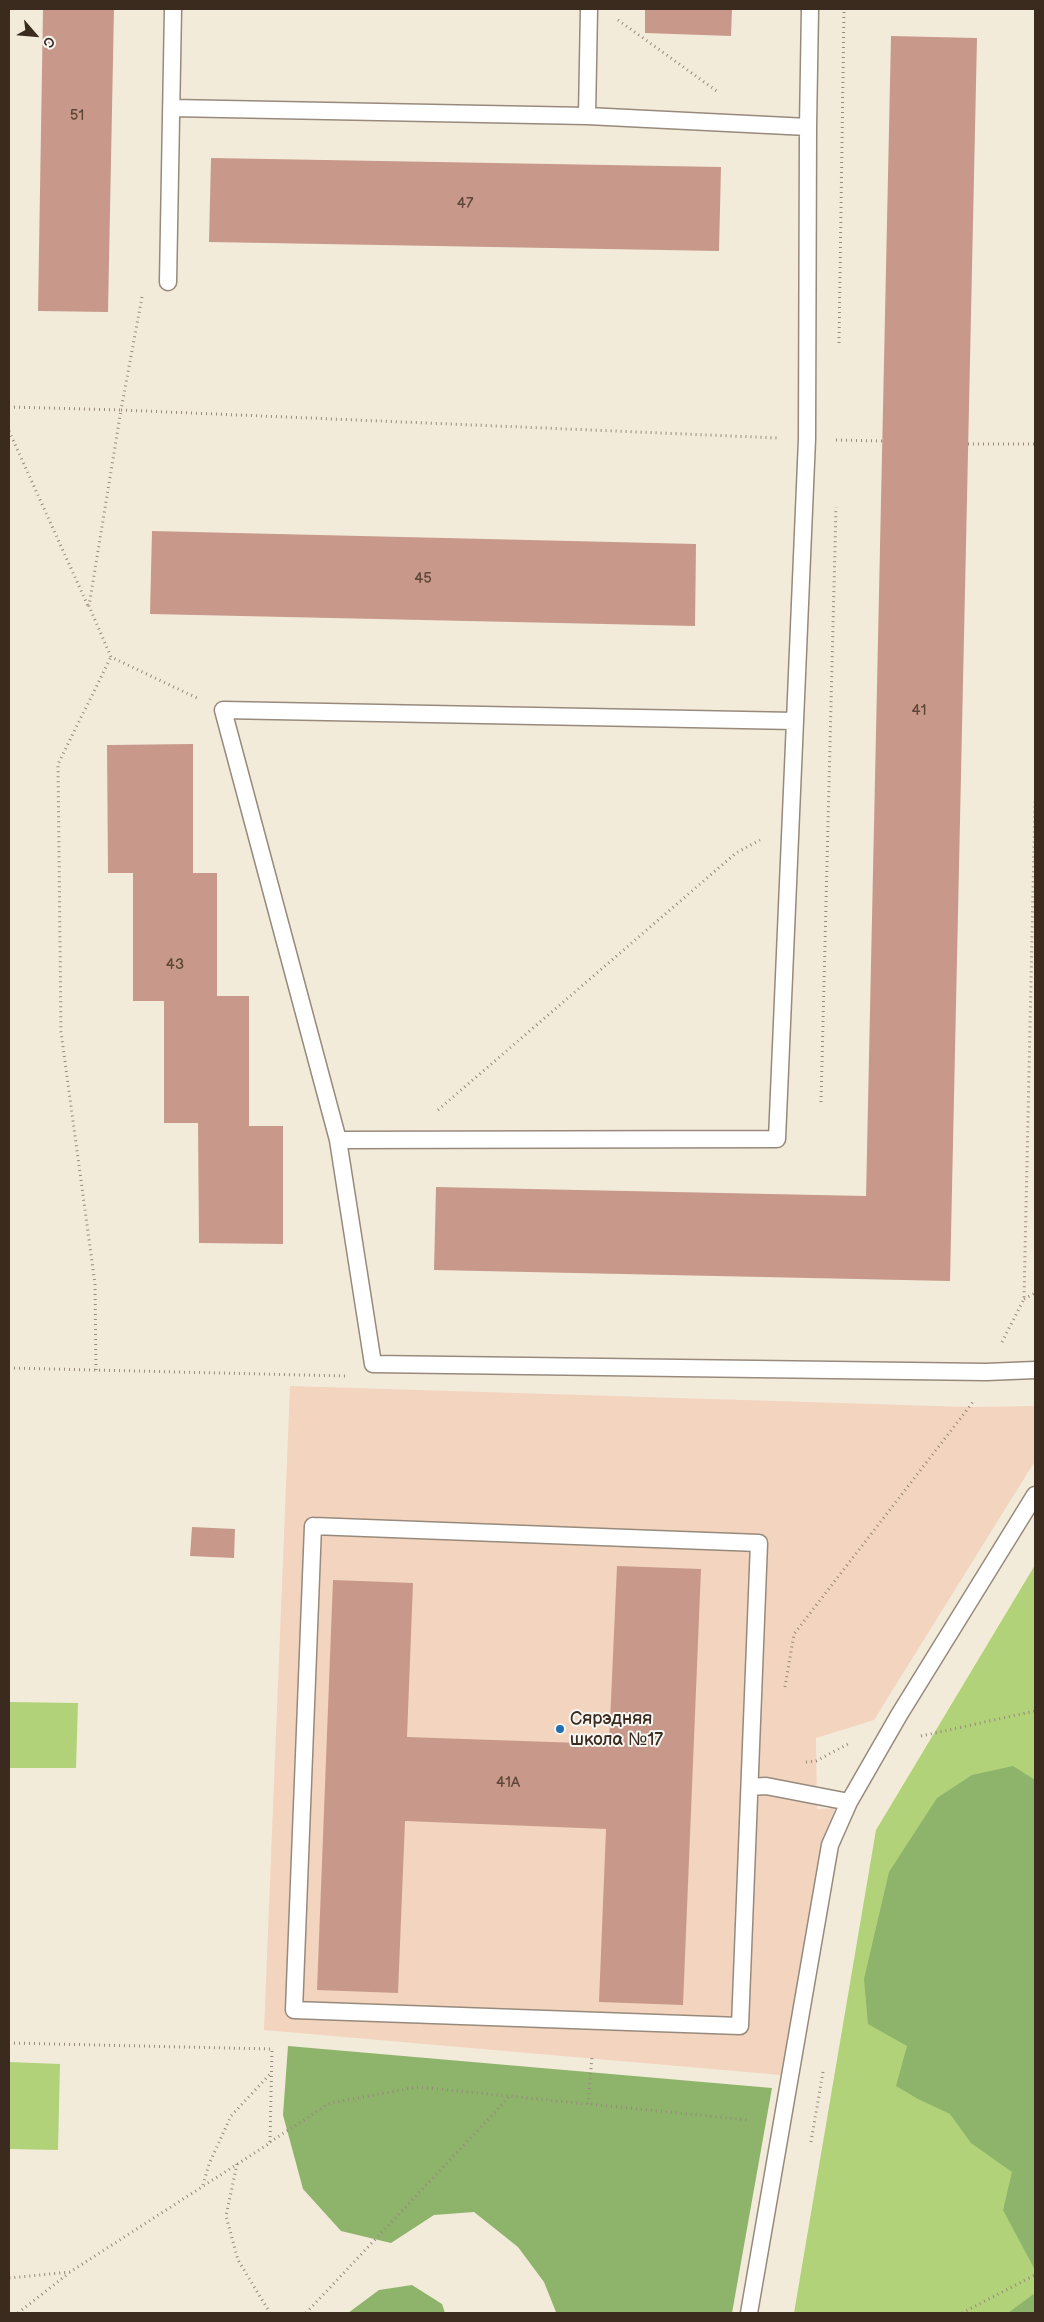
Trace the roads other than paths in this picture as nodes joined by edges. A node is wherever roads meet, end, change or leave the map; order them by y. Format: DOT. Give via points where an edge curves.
graph roads {
  1 [pos="173,9"];
  2 [pos="589,9"];
  3 [pos="810,9"];
  4 [pos="172,108"];
  5 [pos="587,116"];
  6 [pos="808,127"];
  7 [pos="168,282"];
  8 [pos="795,721"];
  9 [pos="338,1140"];
  10 [pos="1035,1370"];
  11 [pos="1035,1495"];
  12 [pos="750,1787"];
  13 [pos="849,1802"];
  14 [pos="749,2313"];
  1 -- 4 [label="lane"];
  2 -- 5 [label="lane"];
  3 -- 6 [label="lane"];
  4 -- 5 [label="lane"];
  4 -- 7 [label="lane"];
  5 -- 6 [label="lane"];
  6 -- 8 [label="lane" via="807,439"];
  8 -- 9 [label="lane" via="777,1139"];
  8 -- 9 [label="lane" via="223,710"];
  9 -- 10 [label="lane" via="373,1364"];
  11 -- 13 [label="lane"];
  12 -- 12 [label="lane" via="740,2026 294,2010 313,1526 759,1542"];
  12 -- 13 [label="lane" via="766,1786"];
  13 -- 14 [label="lane" via="830,1845"];
}
